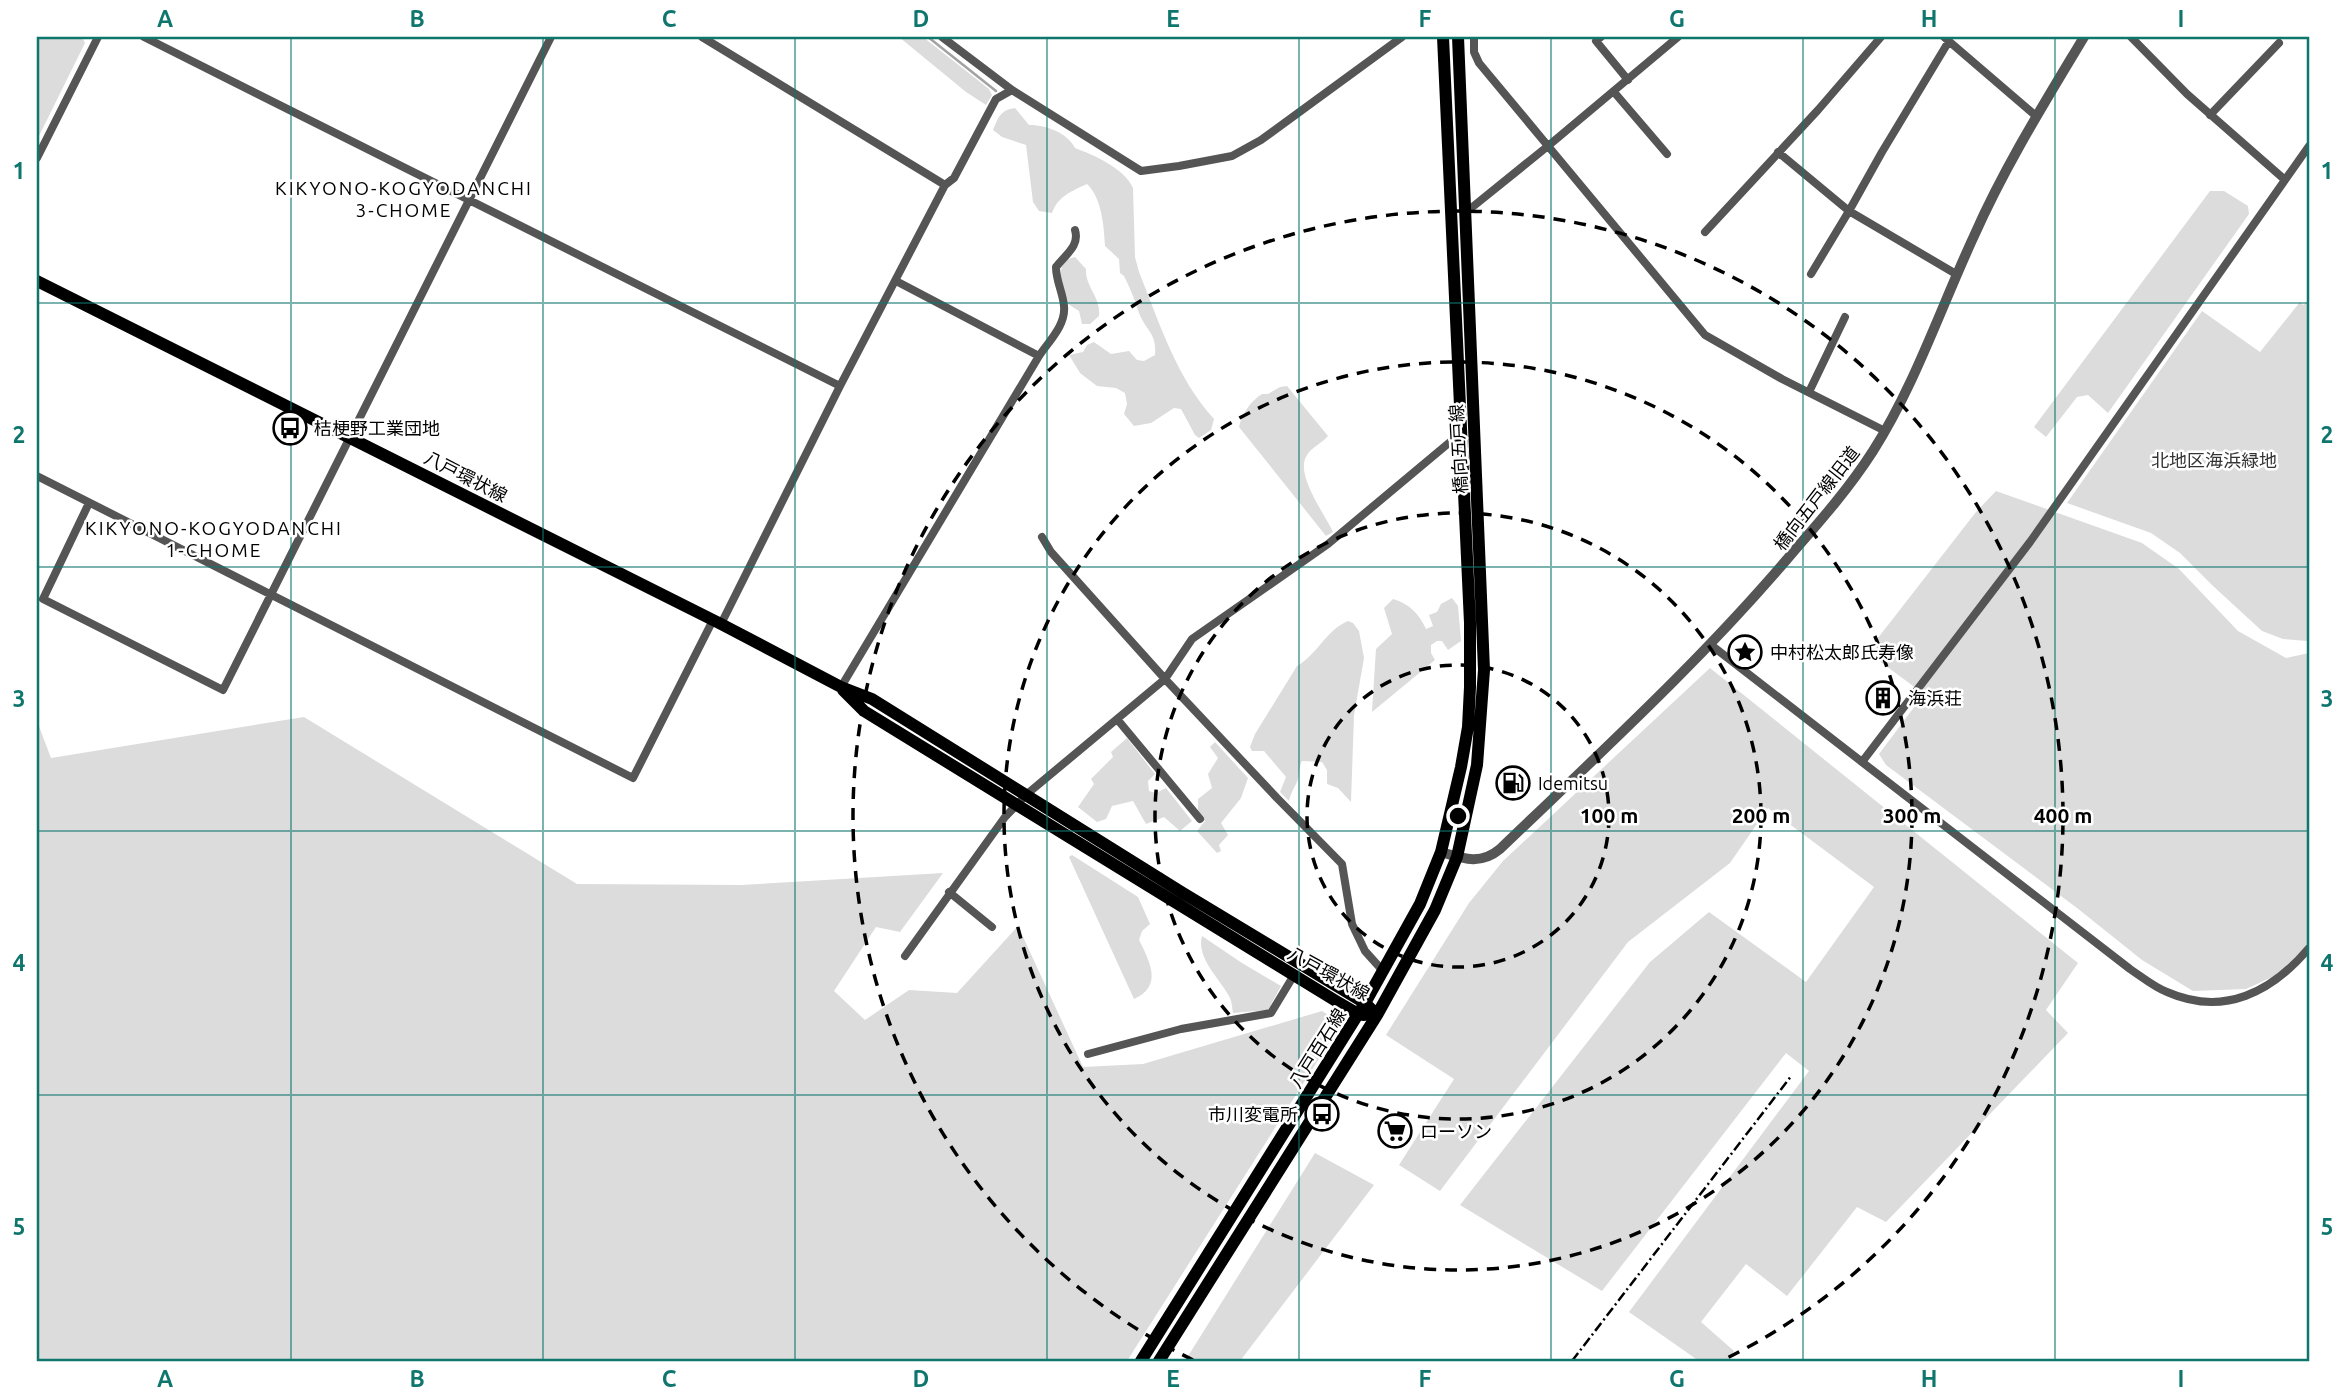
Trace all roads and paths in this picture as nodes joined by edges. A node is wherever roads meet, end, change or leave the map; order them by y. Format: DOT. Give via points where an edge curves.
graph roads {
  1 [pos="98,37"];
  2 [pos="144,37"];
  3 [pos="551,37"];
  4 [pos="702,37"];
  5 [pos="942,37"];
  6 [pos="1402,37"];
  7 [pos="1443,37"];
  8 [pos="1458,37"];
  9 [pos="1474,37"];
  10 [pos="1601,37"];
  11 [pos="1678,37"];
  12 [pos="1881,37"];
  13 [pos="2084,37"];
  14 [pos="2131,37"];
  15 [pos="1947,39"];
  16 [pos="2279,43"];
  17 [pos="1628,80"];
  18 [pos="1012,90"];
  19 [pos="1614,92"];
  20 [pos="2210,115"];
  21 [pos="2036,116"];
  22 [pos="1548,146"];
  23 [pos="2309,146"];
  24 [pos="1778,152"];
  25 [pos="1667,154"];
  26 [pos="37,158"];
  27 [pos="2284,179"];
  28 [pos="945,186"];
  29 [pos="468,199"];
  30 [pos="1849,211"];
  31 [pos="1466,212"];
  32 [pos="1452,223"];
  33 [pos="1075,230"];
  34 [pos="1704,232"];
  35 [pos="1811,274"];
  36 [pos="1956,274"];
  37 [pos="37,281"];
  38 [pos="896,281"];
  39 [pos="1845,317"];
  40 [pos="1039,356"];
  41 [pos="840,386"];
  42 [pos="1810,392"];
  43 [pos="1474,423"];
  44 [pos="1885,431"];
  45 [pos="1460,433"];
  46 [pos="349,437"];
  47 [pos="37,476"];
  48 [pos="89,503"];
  49 [pos="1042,537"];
  50 [pos="271,595"];
  51 [pos="717,622"];
  52 [pos="1711,645"];
  53 [pos="1165,679"];
  54 [pos="841,687"];
  55 [pos="1117,719"];
  56 [pos="1862,762"];
  57 [pos="1022,799"];
  58 [pos="1200,819"];
  59 [pos="1441,852"];
  60 [pos="1457,857"];
  61 [pos="949,892"];
  62 [pos="992,927"];
  63 [pos="2309,948"];
  64 [pos="905,956"];
  65 [pos="1383,971"];
  66 [pos="1294,975"];
  67 [pos="1362,1009"];
  68 [pos="1377,1015"];
  69 [pos="1088,1054"];
  70 [pos="1141,1361"];
  71 [pos="1159,1361"];
  1 -- 26 [label="street"];
  2 -- 29 [label="street"];
  3 -- 29 [label="street"];
  4 -- 28 [label="street"];
  5 -- 18 [label="street"];
  6 -- 18 [label="street" via="1261,140 1233,156 1179,166 1142,171"];
  7 -- 32 [label="main road, 橋向五戸線"];
  8 -- 31 [label="main road, 橋向五戸線"];
  9 -- 22 [label="street" via="1479,63"];
  10 -- 17 [label="street" via="1596,41"];
  11 -- 17 [label="street"];
  12 -- 24 [label="street"];
  13 -- 21 [label="street, 橋向五戸線旧道"];
  14 -- 20 [label="street"];
  15 -- 21 [label="street"];
  15 -- 30 [label="street"];
  16 -- 20 [label="street"];
  17 -- 19 [label="street"];
  18 -- 28 [label="street" via="996,99 954,178"];
  19 -- 22 [label="street"];
  19 -- 25 [label="street"];
  20 -- 27 [label="street"];
  21 -- 36 [label="street, 橋向五戸線旧道"];
  22 -- 31 [label="street"];
  22 -- 42 [label="street" via="1705,335"];
  23 -- 27 [label="street"];
  24 -- 30 [label="street"];
  24 -- 34 [label="street"];
  27 -- 56 [label="street" via="2030,542"];
  28 -- 38 [label="street"];
  29 -- 41 [label="street"];
  29 -- 46 [label="street"];
  30 -- 35 [label="street"];
  30 -- 36 [label="street"];
  31 -- 32 [label="street"];
  31 -- 43 [label="main road, 橋向五戸線"];
  32 -- 45 [label="main road, 橋向五戸線"];
  33 -- 40 [label="street" via="1075,245 1056,267 1063,321"];
  36 -- 44 [label="street, 橋向五戸線旧道"];
  37 -- 46 [label="main road, 八戸環状線"];
  38 -- 40 [label="street"];
  38 -- 41 [label="street"];
  39 -- 42 [label="street"];
  40 -- 54 [label="street"];
  41 -- 51 [label="street"];
  42 -- 44 [label="street"];
  43 -- 45 [label="street"];
  43 -- 60 [label="main road, 橋向五戸線" via="1483,701 1477,765"];
  44 -- 52 [label="street, 橋向五戸線旧道" via="1833,506"];
  45 -- 53 [label="street" via="1328,544 1192,639"];
  45 -- 59 [label="main road, 橋向五戸線" via="1470,687 1461,767"];
  46 -- 50 [label="street"];
  46 -- 51 [label="main road, 八戸環状線"];
  47 -- 48 [label="street"];
  48 -- 50 [label="street"];
  48 -- 50 [label="street" via="43,598 223,690"];
  49 -- 53 [label="street"];
  50 -- 51 [label="street" via="633,778"];
  51 -- 54 [label="main road, 八戸環状線"];
  52 -- 56 [label="street"];
  52 -- 60 [label="street, 橋向五戸線旧道" via="1492,856 1482,860"];
  53 -- 55 [label="street"];
  53 -- 65 [label="street" via="1342,864 1352,924 1365,951"];
  54 -- 57 [label="main road, 八戸環状線" via="864,710"];
  55 -- 57 [label="street"];
  55 -- 58 [label="street"];
  56 -- 63 [label="street" via="2166,992 2196,1001 2231,1001 2268,987"];
  57 -- 61 [label="street"];
  57 -- 66 [label="main road, 八戸環状線" via="1178,905"];
  57 -- 67 [label="main road, 八戸環状線" via="1183,893"];
  59 -- 60 [label="street, 橋向五戸線旧道"];
  59 -- 65 [label="main road, 八戸百石線" via="1415,914"];
  60 -- 68 [label="main road, 八戸百石線" via="1423,933"];
  61 -- 62 [label="street"];
  61 -- 64 [label="street"];
  65 -- 67 [label="main road, 八戸百石線"];
  66 -- 67 [label="main road, 八戸環状線"];
  66 -- 69 [label="street" via="1270,1013 1181,1029"];
  67 -- 68 [label="main road, 八戸環状線"];
  67 -- 70 [label="main road, 八戸百石線"];
  68 -- 71 [label="main road, 八戸百石線"];
}
